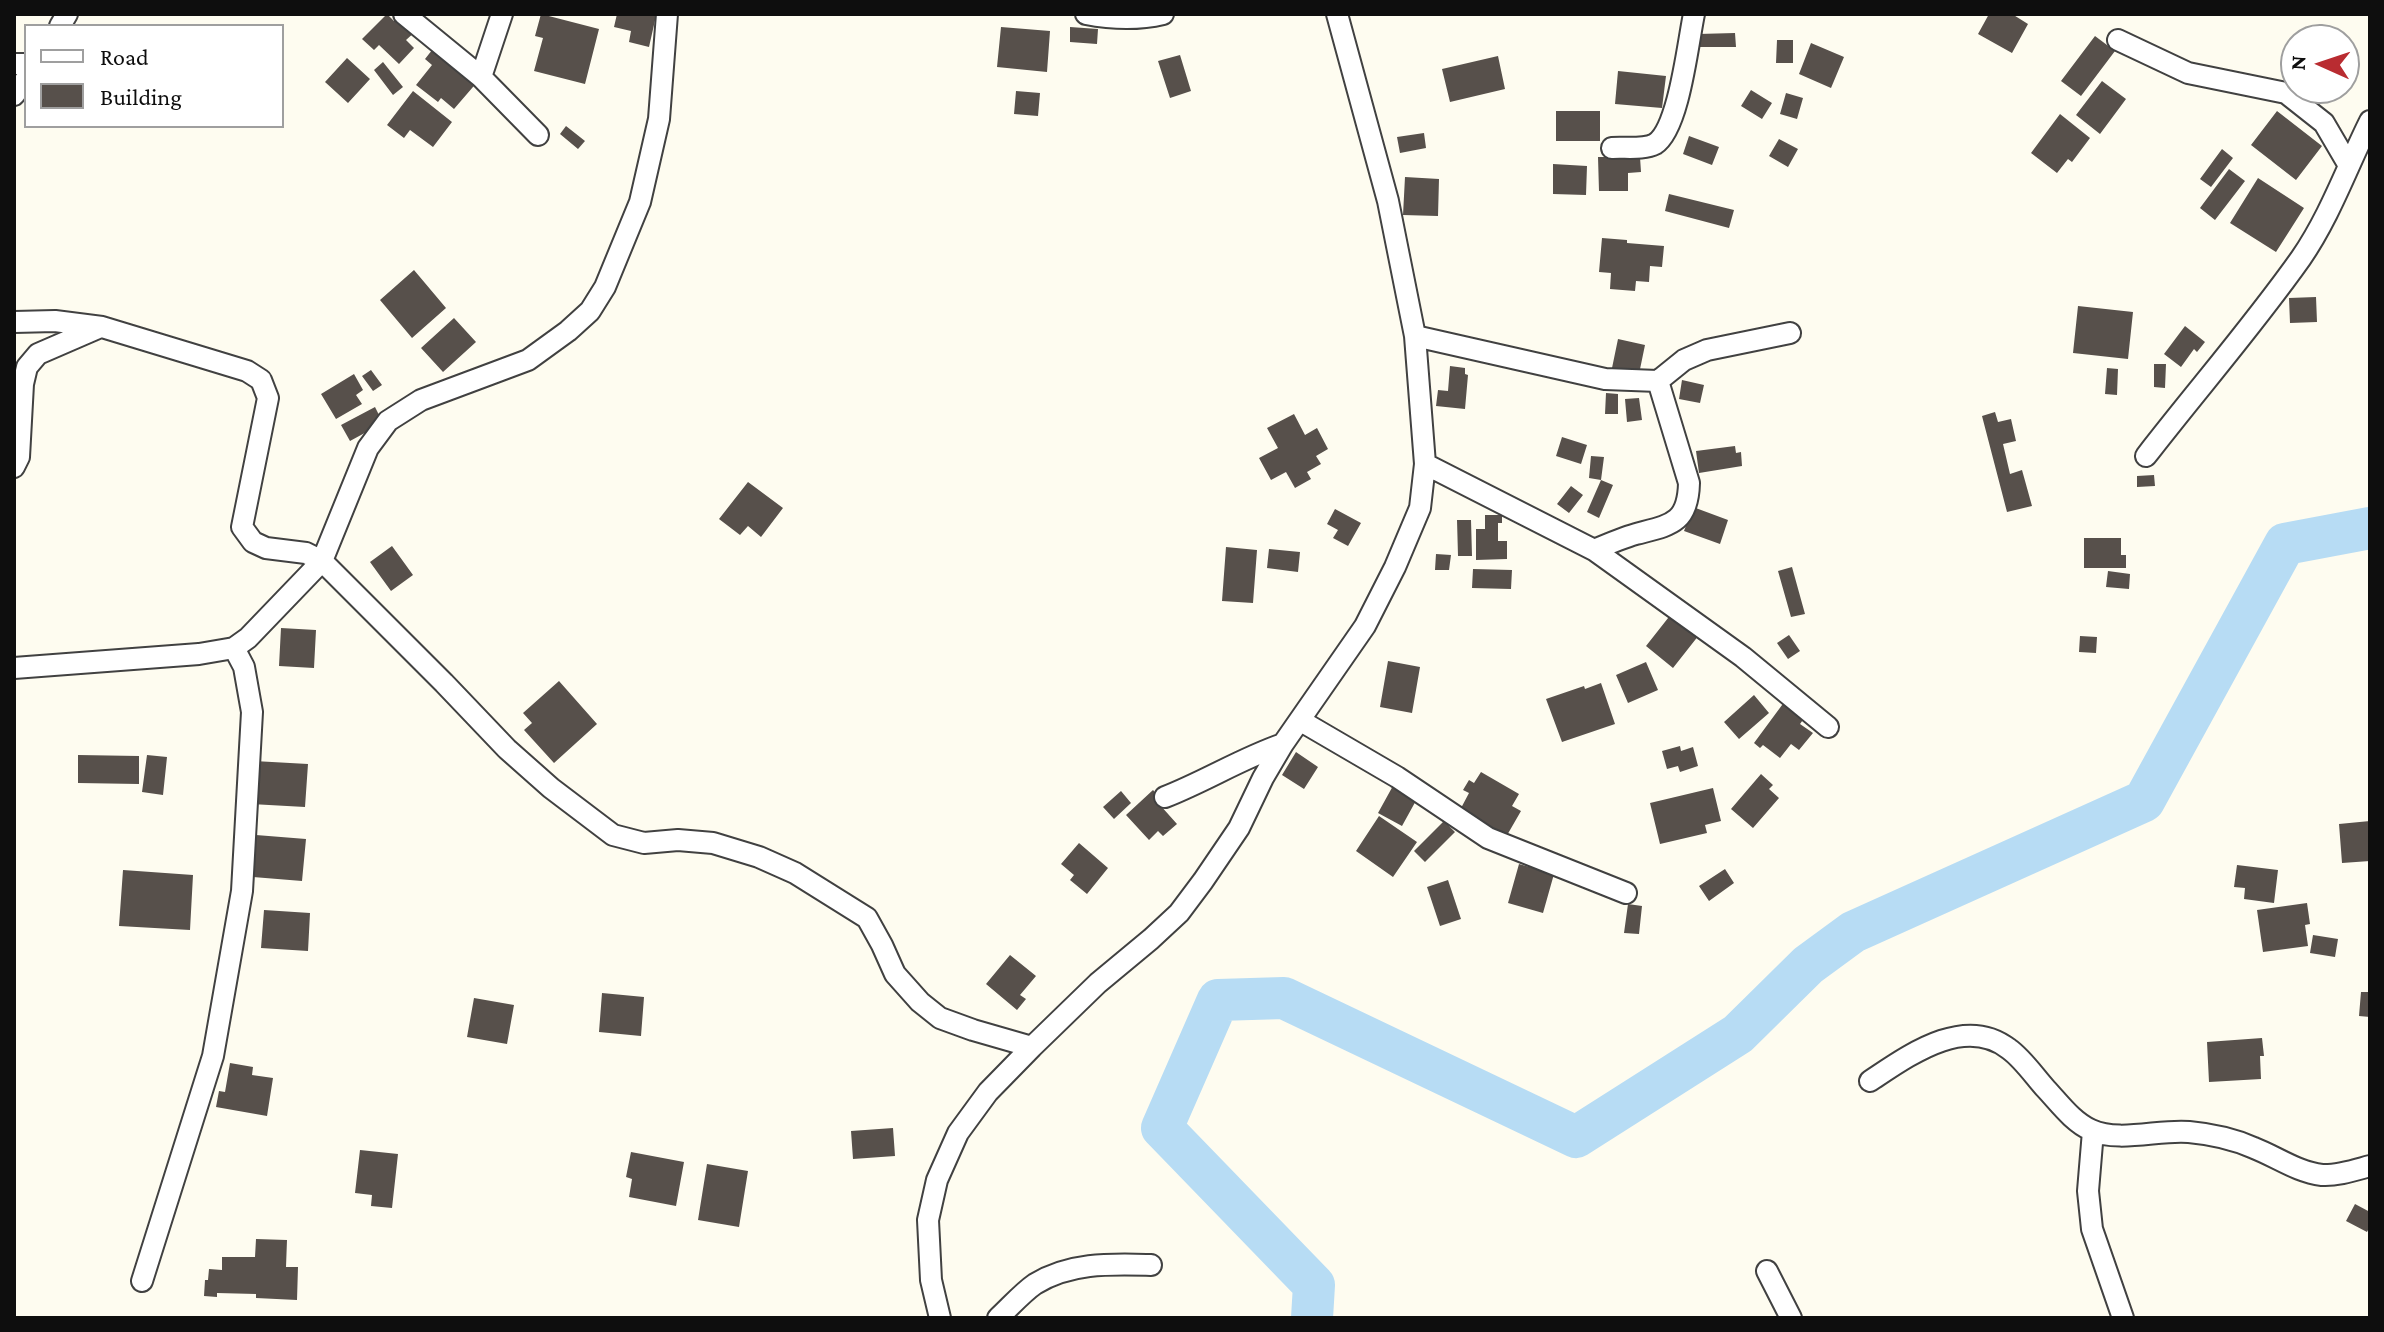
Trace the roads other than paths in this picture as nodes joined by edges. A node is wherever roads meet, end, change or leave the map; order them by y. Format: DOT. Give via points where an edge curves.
graph roads {
  1 [pos="404,14"];
  2 [pos="502,14"];
  3 [pos="667,14"];
  4 [pos="1086,14"];
  5 [pos="1163,14"];
  6 [pos="1337,14"];
  7 [pos="1694,14"];
  8 [pos="2118,40"];
  9 [pos="481,77"];
  10 [pos="2370,121"];
  11 [pos="538,135"];
  12 [pos="1612,148"];
  13 [pos="2348,164"];
  14 [pos="14,322"];
  15 [pos="102,327"];
  16 [pos="1790,333"];
  17 [pos="1415,336"];
  18 [pos="1658,381"];
  19 [pos="2146,456"];
  20 [pos="1425,464"];
  21 [pos="14,467"];
  22 [pos="1594,550"];
  23 [pos="322,561"];
  24 [pos="234,648"];
  25 [pos="14,668"];
  26 [pos="1301,721"];
  27 [pos="1828,727"];
  28 [pos="1283,744"];
  29 [pos="1165,797"];
  30 [pos="1626,893"];
  31 [pos="1032,1047"];
  32 [pos="1870,1081"];
  33 [pos="2093,1131"];
  34 [pos="2370,1166"];
  35 [pos="1151,1265"];
  36 [pos="1767,1271"];
  37 [pos="142,1281"];
  38 [pos="940,1318"];
  39 [pos="998,1318"];
  40 [pos="1791,1318"];
  41 [pos="2123,1318"];
  1 -- 9 [label="street"];
  2 -- 9 [label="street"];
  3 -- 23 [label="street" via="659,119 640,202 590,311 528,360 421,400 388,421 368,448"];
  4 -- 5 [label="street"];
  6 -- 17 [label="street" via="1388,201"];
  7 -- 12 [label="street" via="1675,108 1660,140 1652,146"];
  8 -- 13 [label="street" via="2188,73 2286,93 2324,123"];
  9 -- 11 [label="street"];
  10 -- 13 [label="street"];
  13 -- 19 [label="street" via="2302,256"];
  14 -- 15 [label="street"];
  15 -- 21 [label="street" via="38,354 27,367"];
  15 -- 23 [label="street" via="247,371 261,380 268,398 242,527 253,542 266,548 306,553"];
  16 -- 18 [label="street" via="1707,350"];
  17 -- 18 [label="street" via="1605,379"];
  17 -- 20 [label="street"];
  18 -- 22 [label="street" via="1689,483 1685,508 1668,526"];
  20 -- 22 [label="street"];
  20 -- 26 [label="street" via="1420,508 1395,567 1365,626"];
  22 -- 27 [label="street" via="1743,657"];
  23 -- 24 [label="street"];
  23 -- 31 [label="street" via="507,749 613,835 644,843 713,843 795,873 867,918 895,974 940,1018"];
  24 -- 25 [label="street"];
  24 -- 37 [label="street" via="244,667 252,712 242,891 213,1056"];
  26 -- 28 [label="street"];
  26 -- 30 [label="street" via="1488,838"];
  28 -- 29 [label="street"];
  28 -- 31 [label="street" via="1239,828 1179,913"];
  31 -- 38 [label="street" via="988,1092 958,1133 937,1180 928,1249"];
  32 -- 33 [label="street" via="1942,1040 1988,1038 2009,1048 2074,1119"];
  33 -- 34 [label="street" via="2213,1135 2252,1146 2304,1172 2326,1175"];
  33 -- 41 [label="street" via="2088,1191 2092,1229"];
  35 -- 39 [label="street" via="1095,1264 1062,1272 1034,1285"];
  36 -- 40 [label="street"];
}
